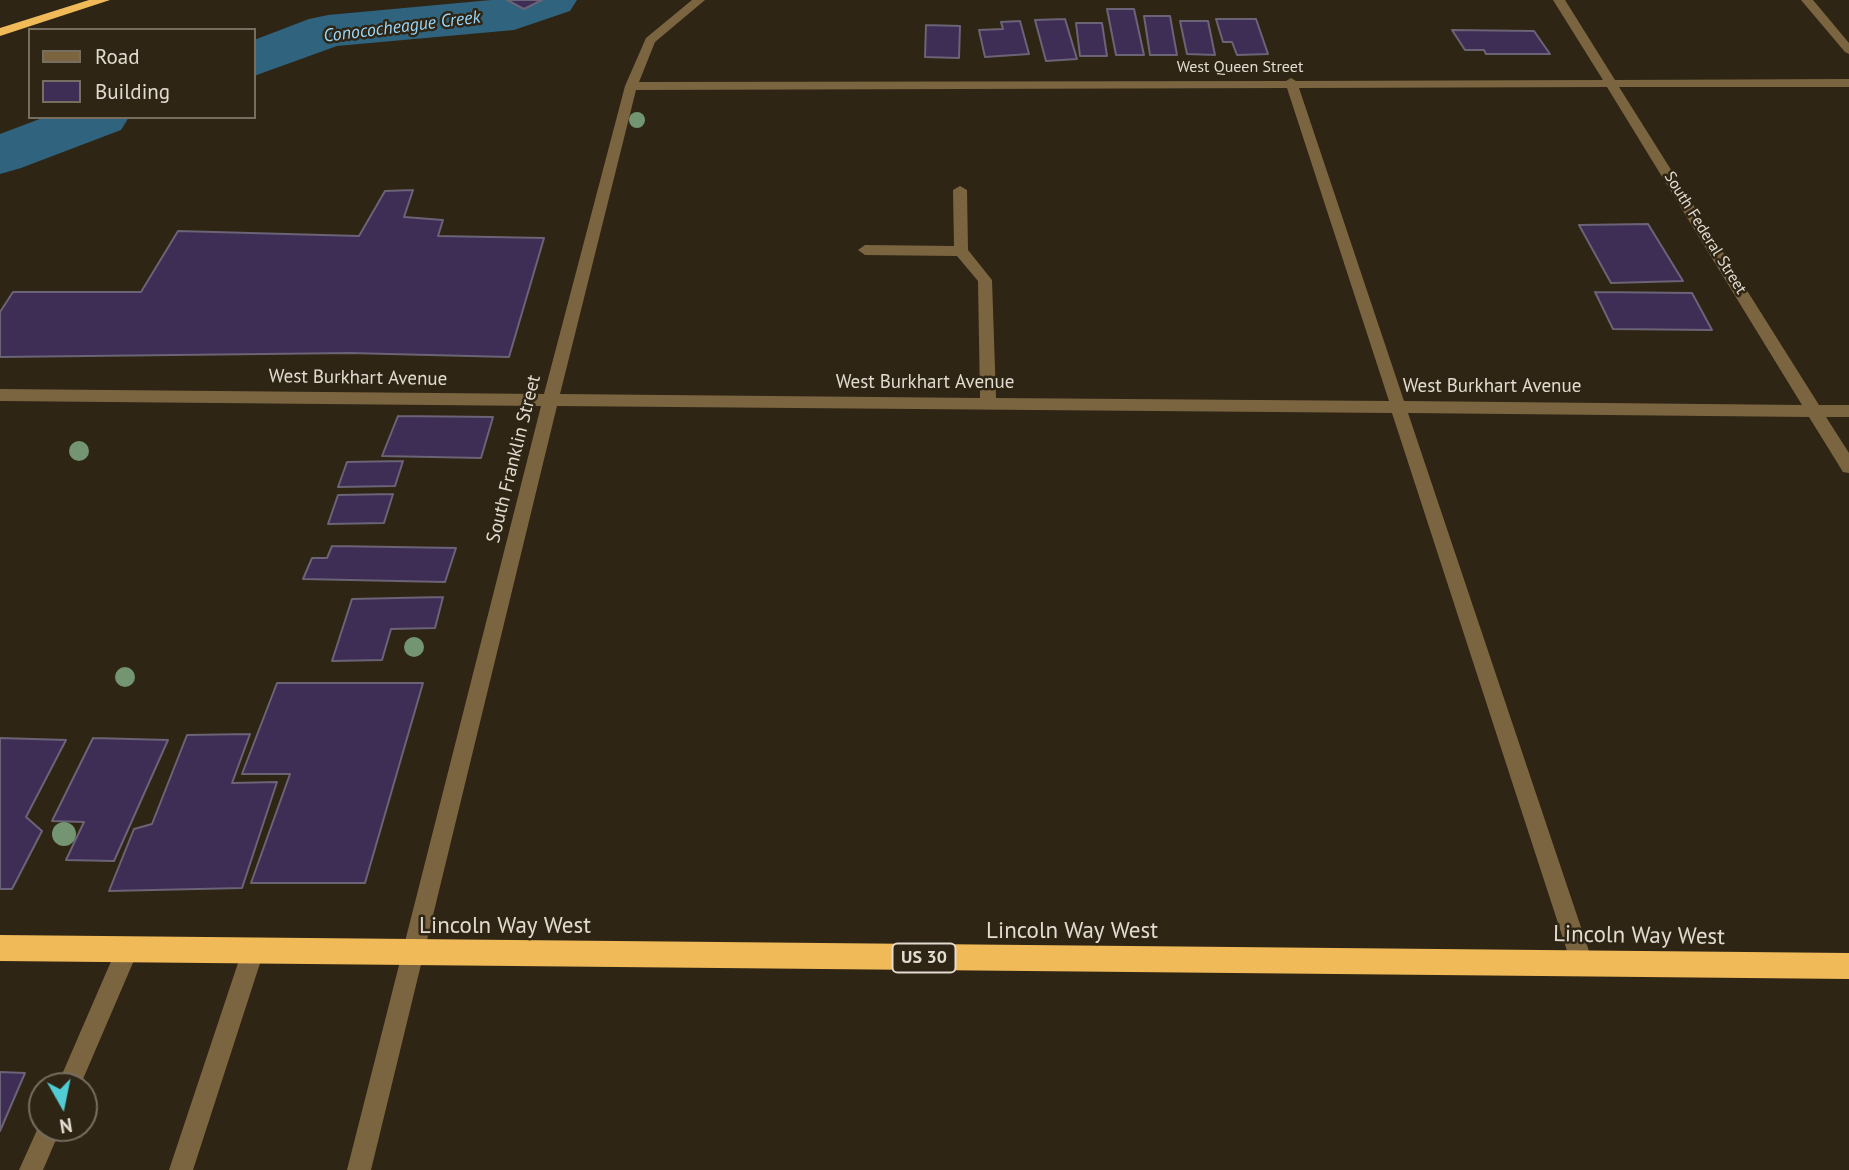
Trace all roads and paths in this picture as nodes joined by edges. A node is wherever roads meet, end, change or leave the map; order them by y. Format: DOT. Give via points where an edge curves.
graph roads {
  1 [pos="103,0"];
  2 [pos="699,0"];
  3 [pos="1559,0"];
  4 [pos="1807,0"];
  5 [pos="0,32"];
  6 [pos="1849,50"];
  7 [pos="1611,81"];
  8 [pos="1291,82"];
  9 [pos="1849,83"];
  10 [pos="631,86"];
  11 [pos="960,190"];
  12 [pos="865,250"];
  13 [pos="961,251"];
  14 [pos="0,396"];
  15 [pos="550,401"];
  16 [pos="988,404"];
  17 [pos="1398,408"];
  18 [pos="1814,411"];
  19 [pos="1849,411"];
  20 [pos="1849,467"];
  21 [pos="0,948"];
  22 [pos="127,951"];
  23 [pos="253,951"];
  24 [pos="414,953"];
  25 [pos="1582,963"];
  26 [pos="1849,966"];
  27 [pos="74,1072"];
  28 [pos="43,1142"];
  29 [pos="31,1170"];
  30 [pos="181,1170"];
  31 [pos="359,1170"];
  1 -- 5 [label="highway"];
  2 -- 10 [label="street, South Franklin Street" via="650,40"];
  3 -- 7 [label="street, South Federal Street"];
  4 -- 6 [label="street"];
  7 -- 8 [label="street, West Queen Street"];
  7 -- 9 [label="street, West Queen Street"];
  7 -- 18 [label="street, South Federal Street"];
  8 -- 10 [label="street, West Queen Street"];
  8 -- 17 [label="street"];
  10 -- 15 [label="street, South Franklin Street"];
  11 -- 13 [label="street"];
  12 -- 13 [label="street"];
  13 -- 16 [label="street" via="985,280"];
  14 -- 15 [label="street, West Burkhart Avenue"];
  15 -- 16 [label="street, West Burkhart Avenue"];
  15 -- 24 [label="street, South Franklin Street"];
  16 -- 17 [label="street, West Burkhart Avenue"];
  17 -- 18 [label="street, West Burkhart Avenue"];
  17 -- 25 [label="street"];
  18 -- 19 [label="street, West Burkhart Avenue"];
  18 -- 20 [label="street, South Federal Street"];
  21 -- 22 [label="highway, Lincoln Way West / US 30"];
  22 -- 23 [label="highway, Lincoln Way West / US 30"];
  22 -- 27 [label="street"];
  23 -- 24 [label="highway, Lincoln Way West / US 30"];
  23 -- 30 [label="street"];
  24 -- 25 [label="highway, Lincoln Way West / US 30"];
  24 -- 31 [label="street, South Franklin Street"];
  25 -- 26 [label="highway, Lincoln Way West / US 30"];
  28 -- 29 [label="street"];
}
